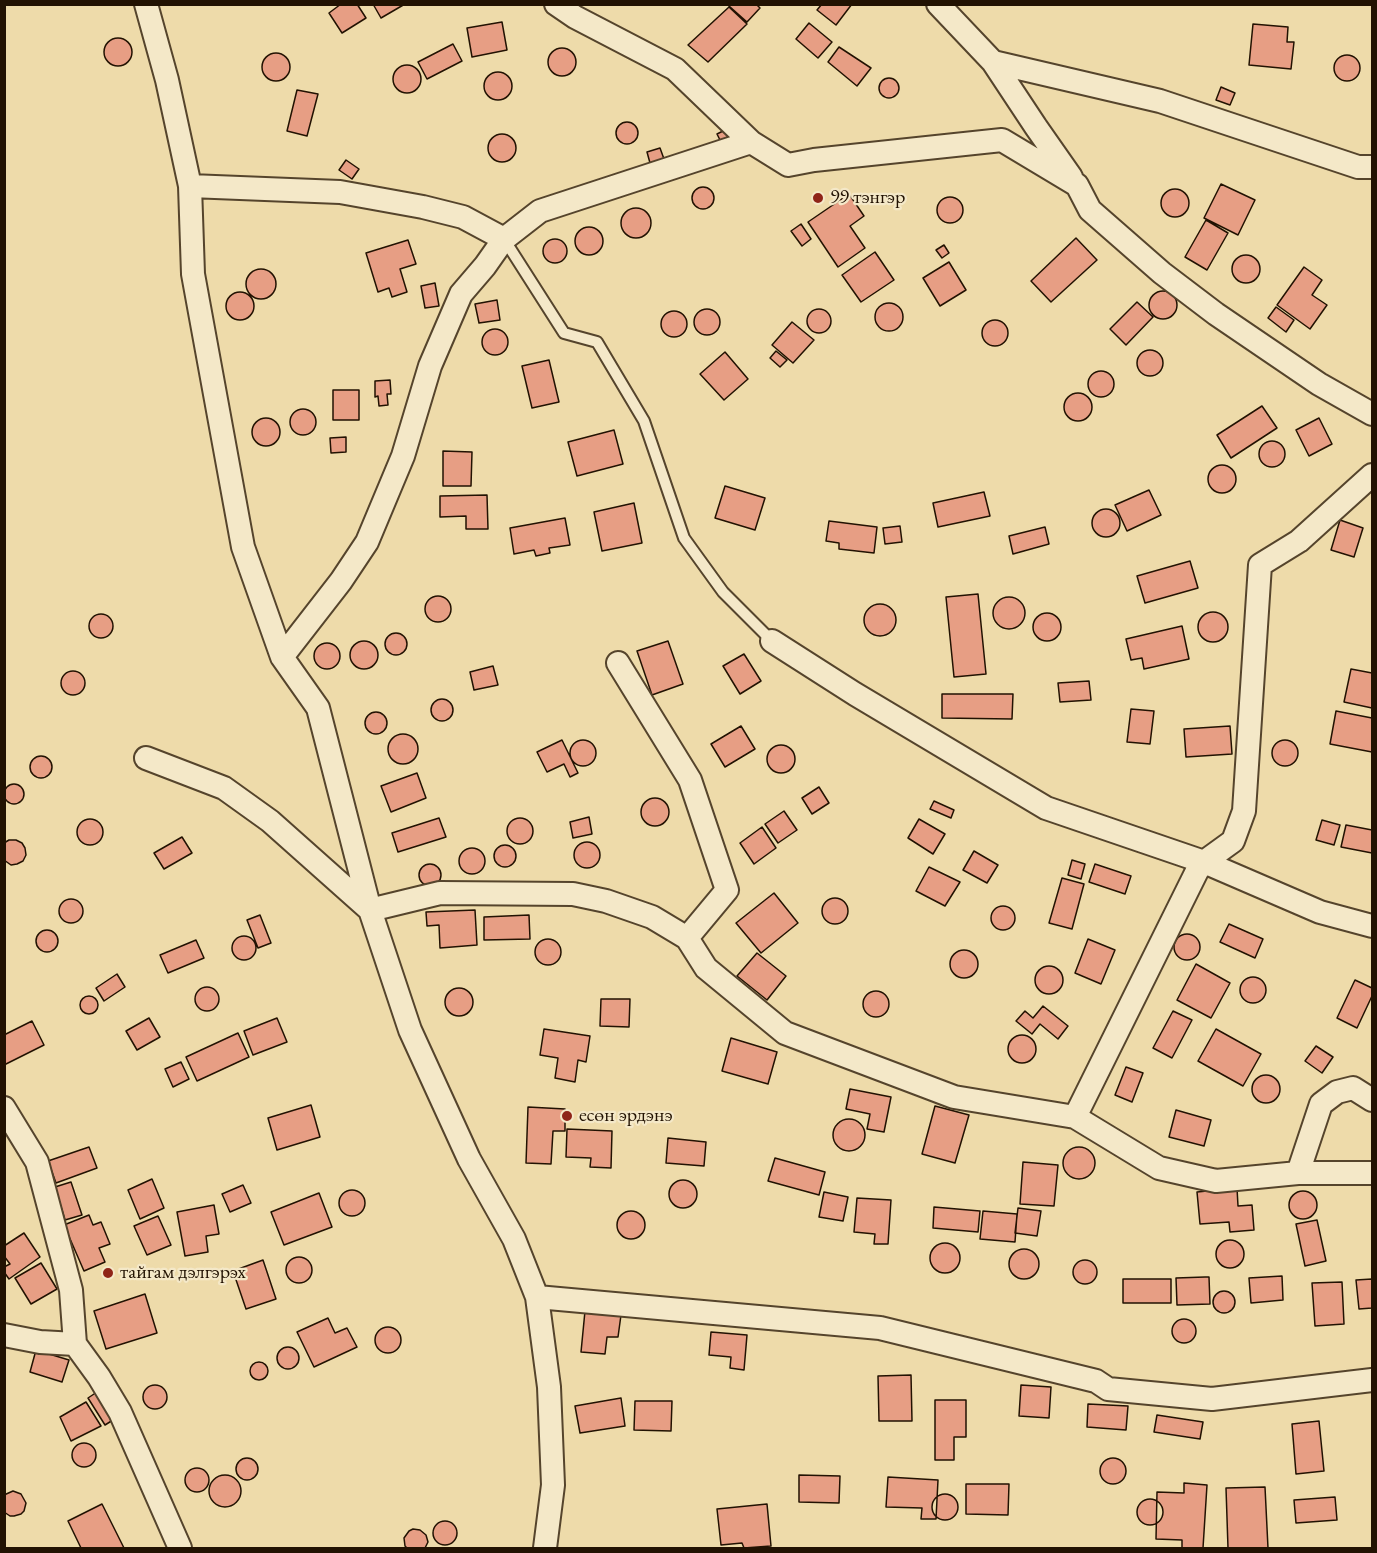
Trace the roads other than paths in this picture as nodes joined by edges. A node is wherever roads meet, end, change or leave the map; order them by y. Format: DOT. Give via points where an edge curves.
graph roads {
  1 [pos="146,4"];
  2 [pos="556,4"];
  3 [pos="938,4"];
  4 [pos="993,62"];
  5 [pos="751,142"];
  6 [pos="1372,167"];
  7 [pos="1077,185"];
  8 [pos="190,186"];
  9 [pos="504,239"];
  10 [pos="1372,414"];
  11 [pos="1372,475"];
  12 [pos="772,641"];
  13 [pos="282,657"];
  14 [pos="618,663"];
  15 [pos="146,758"];
  16 [pos="1204,862"];
  17 [pos="370,910"];
  18 [pos="1372,926"];
  19 [pos="687,938"];
  20 [pos="1372,1100"];
  21 [pos="4,1108"];
  22 [pos="1075,1117"];
  23 [pos="1298,1173"];
  24 [pos="1372,1173"];
  25 [pos="537,1297"];
  26 [pos="4,1335"];
  27 [pos="75,1344"];
  28 [pos="1372,1380"];
  29 [pos="180,1548"];
  30 [pos="545,1548"];
  1 -- 8 [label="street"];
  2 -- 5 [label="street" via="675,69"];
  3 -- 4 [label="street"];
  4 -- 6 [label="street" via="1160,101 1358,167"];
  4 -- 7 [label="street"];
  5 -- 7 [label="street" via="788,165 1002,140"];
  5 -- 9 [label="street" via="540,211"];
  7 -- 10 [label="street" via="1090,210 1216,314 1319,384"];
  8 -- 9 [label="street" via="340,192 463,217"];
  8 -- 13 [label="street" via="193,274 243,547"];
  9 -- 12 [label="lane" via="564,333 597,342 644,421 684,537 723,592"];
  9 -- 13 [label="street" via="461,294 430,366 403,456 367,542"];
  11 -- 16 [label="street" via="1299,541 1260,565 1244,811 1233,841"];
  12 -- 16 [label="street" via="1046,808"];
  13 -- 17 [label="street" via="318,708"];
  14 -- 19 [label="street" via="690,780 727,890"];
  15 -- 17 [label="street" via="224,788 270,821"];
  16 -- 18 [label="street" via="1320,912"];
  16 -- 22 [label="street"];
  17 -- 19 [label="street" via="440,893 573,894 652,917"];
  17 -- 25 [label="street" via="410,1030 469,1159 514,1239"];
  19 -- 22 [label="street" via="706,968 785,1034 954,1097"];
  20 -- 23 [label="street" via="1353,1088 1336,1092 1321,1104"];
  21 -- 27 [label="street" via="37,1162 70,1290"];
  22 -- 23 [label="street" via="1159,1168 1216,1181"];
  23 -- 24 [label="street"];
  25 -- 28 [label="street" via="880,1328 1096,1381 1108,1389 1212,1399"];
  25 -- 30 [label="street" via="549,1387 553,1485"];
  26 -- 27 [label="street"];
  27 -- 29 [label="street" via="120,1412"];
}
